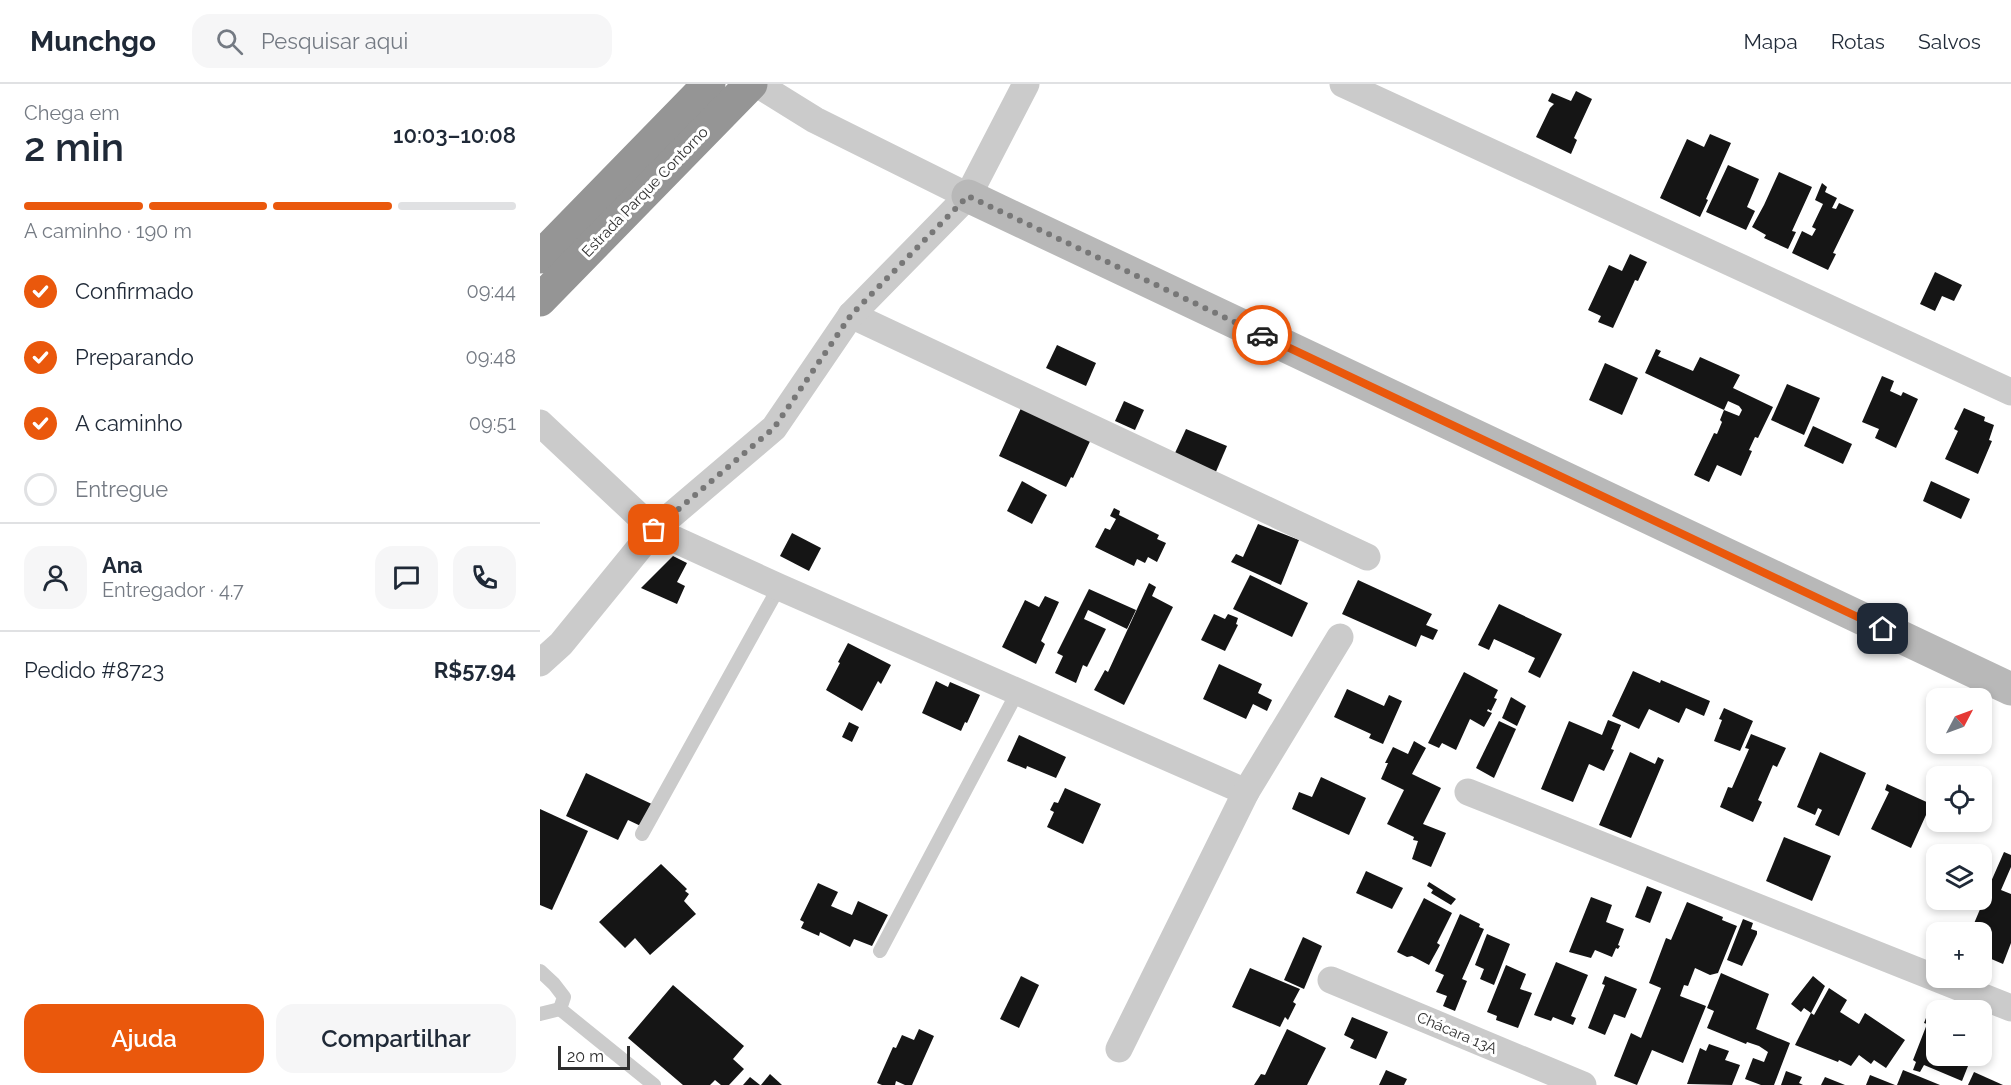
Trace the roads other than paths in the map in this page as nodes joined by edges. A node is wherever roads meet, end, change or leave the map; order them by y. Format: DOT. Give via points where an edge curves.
graph roads {
  1 [pos="709,84"];
  2 [pos="751,84"];
  3 [pos="757,84"];
  4 [pos="1026,84"];
  5 [pos="1343,84"];
  6 [pos="968,196"];
  7 [pos="540,257"];
  8 [pos="540,300"];
  9 [pos="851,315"];
  10 [pos="2011,392"];
  11 [pos="540,423"];
  12 [pos="654,530"];
  13 [pos="1367,557"];
  14 [pos="779,587"];
  15 [pos="1340,637"];
  16 [pos="540,663"];
  17 [pos="2011,690"];
  18 [pos="1018,691"];
  19 [pos="1246,792"];
  20 [pos="1468,792"];
  21 [pos="642,834"];
  22 [pos="880,951"];
  23 [pos="540,972"];
  24 [pos="1331,980"];
  25 [pos="2011,1008"];
  26 [pos="560,1009"];
  27 [pos="540,1014"];
  28 [pos="1119,1049"];
  29 [pos="654,1085"];
  30 [pos="1583,1085"];
  1 -- 7 [label="highway, Estrada Parque Contorno"];
  2 -- 8 [label="highway, Estrada Parque Contorno"];
  3 -- 6 [label="street" via="815,120"];
  4 -- 6 [label="street"];
  5 -- 10 [label="street"];
  6 -- 9 [label="street"];
  6 -- 17 [label="street"];
  9 -- 12 [label="street" via="774,428"];
  9 -- 13 [label="street"];
  11 -- 12 [label="street"];
  12 -- 14 [label="street"];
  12 -- 16 [label="street" via="561,645"];
  14 -- 18 [label="street"];
  14 -- 21 [label="lane"];
  15 -- 19 [label="street"];
  18 -- 19 [label="street"];
  18 -- 22 [label="lane"];
  19 -- 28 [label="street"];
  20 -- 25 [label="street"];
  23 -- 26 [label="lane" via="564,997"];
  24 -- 30 [label="street, Chácara 13A"];
  26 -- 27 [label="lane"];
  26 -- 29 [label="lane"];
}
